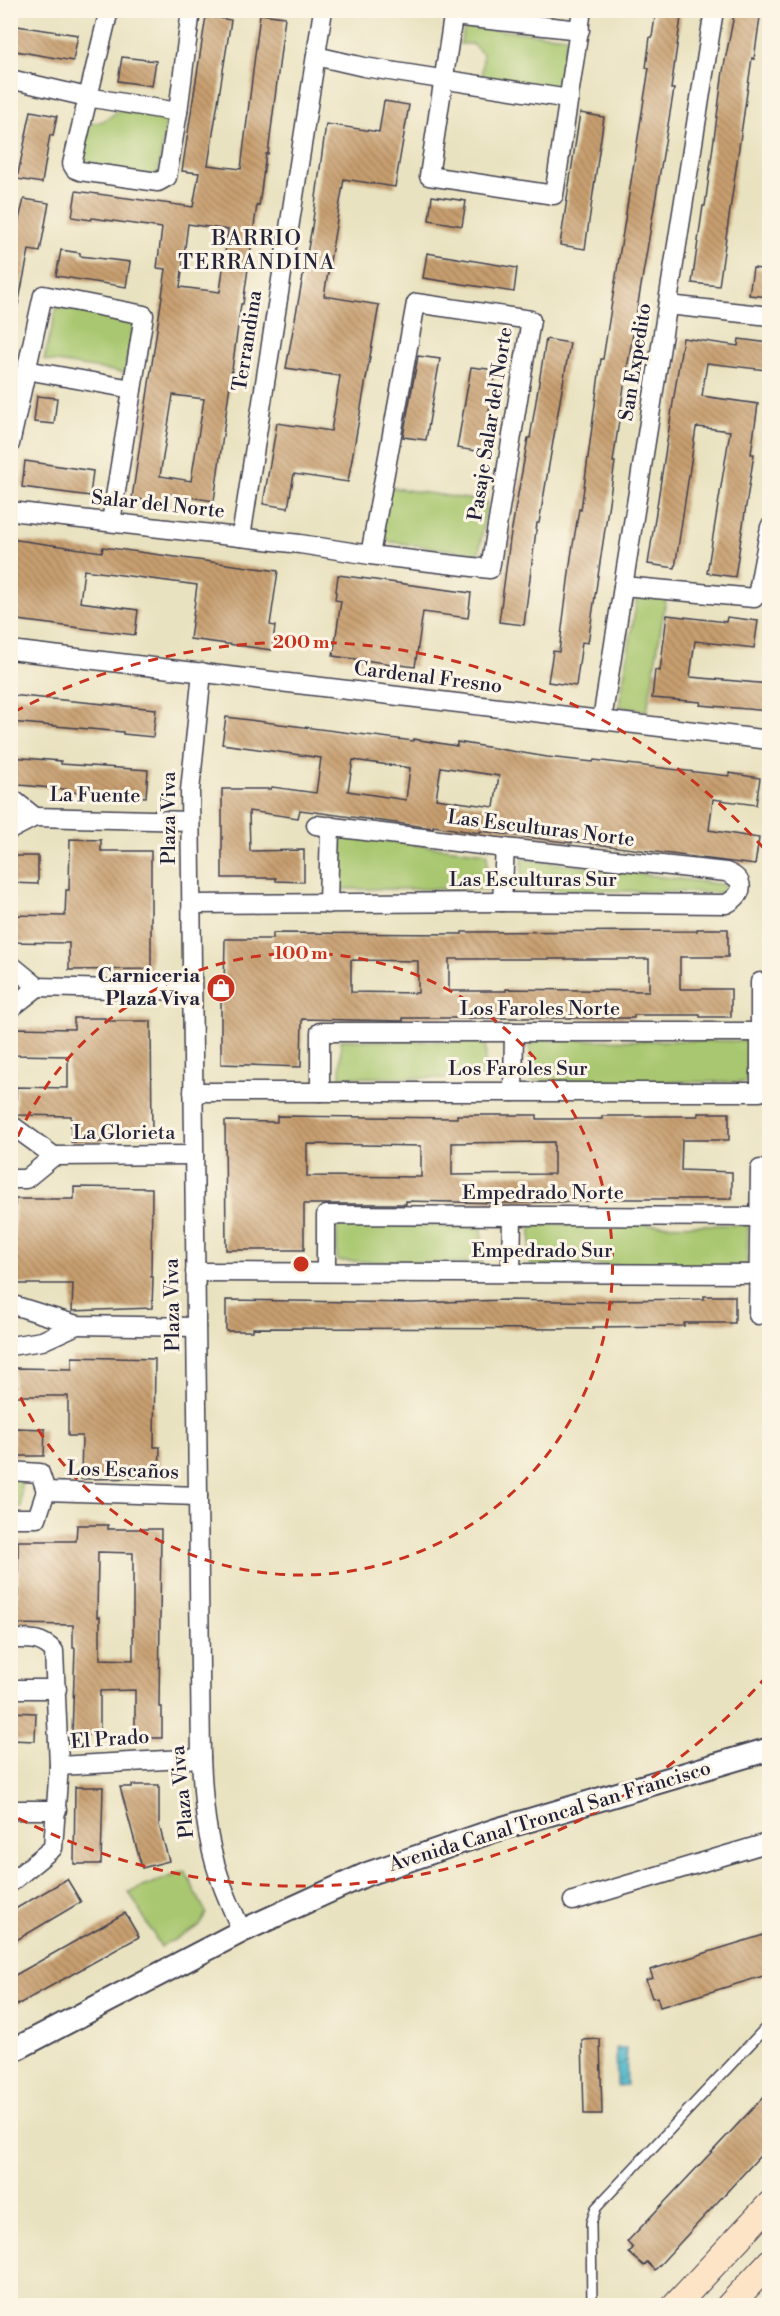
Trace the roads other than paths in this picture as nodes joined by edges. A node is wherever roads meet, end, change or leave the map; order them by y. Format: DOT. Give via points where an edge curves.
graph roads {
  1 [pos="109,10"];
  2 [pos="191,10"];
  3 [pos="323,10"];
  4 [pos="582,10"];
  5 [pos="714,10"];
  6 [pos="453,14"];
  7 [pos="579,30"];
  8 [pos="316,56"];
  9 [pos="10,79"];
  10 [pos="443,80"];
  11 [pos="87,97"];
  12 [pos="569,99"];
  13 [pos="178,112"];
  14 [pos="668,304"];
  15 [pos="770,316"];
  16 [pos="26,370"];
  17 [pos="132,389"];
  18 [pos="10,444"];
  19 [pos="10,511"];
  20 [pos="111,522"];
  21 [pos="770,527"];
  22 [pos="241,537"];
  23 [pos="300,544"];
  24 [pos="370,555"];
  25 [pos="623,586"];
  26 [pos="10,650"];
  27 [pos="201,672"];
  28 [pos="602,720"];
  29 [pos="770,740"];
  30 [pos="10,797"];
  31 [pos="35,817"];
  32 [pos="190,821"];
  33 [pos="10,830"];
  34 [pos="505,849"];
  35 [pos="736,899"];
  36 [pos="502,902"];
  37 [pos="192,904"];
  38 [pos="328,904"];
  39 [pos="10,963"];
  40 [pos="760,982"];
  41 [pos="38,987"];
  42 [pos="192,991"];
  43 [pos="10,1009"];
  44 [pos="513,1032"];
  45 [pos="760,1032"];
  46 [pos="193,1092"];
  47 [pos="320,1092"];
  48 [pos="513,1092"];
  49 [pos="10,1127"];
  50 [pos="194,1155"];
  51 [pos="54,1156"];
  52 [pos="760,1169"];
  53 [pos="10,1179"];
  54 [pos="512,1216"];
  55 [pos="759,1217"];
  56 [pos="195,1272"];
  57 [pos="326,1272"];
  58 [pos="511,1273"];
  59 [pos="759,1274"];
  60 [pos="10,1304"];
  61 [pos="758,1315"];
  62 [pos="77,1325"];
  63 [pos="196,1327"];
  64 [pos="10,1346"];
  65 [pos="10,1471"];
  66 [pos="46,1491"];
  67 [pos="198,1496"];
  68 [pos="10,1518"];
  69 [pos="10,1639"];
  70 [pos="10,1689"];
  71 [pos="57,1689"];
  72 [pos="770,1749"];
  73 [pos="201,1758"];
  74 [pos="59,1766"];
  75 [pos="10,1810"];
  76 [pos="57,1810"];
  77 [pos="770,1842"];
  78 [pos="10,1883"];
  79 [pos="573,1901"];
  80 [pos="242,1931"];
  81 [pos="770,2023"];
  82 [pos="10,2052"];
  83 [pos="770,2204"];
  84 [pos="770,2262"];
  85 [pos="592,2306"];
  86 [pos="675,2306"];
  87 [pos="729,2306"];
  1 -- 11 [label="street"];
  2 -- 13 [label="street"];
  3 -- 8 [label="street, Terrandina"];
  4 -- 7 [label="street"];
  5 -- 14 [label="street, San Expedito"];
  6 -- 7 [label="street"];
  6 -- 10 [label="street"];
  7 -- 12 [label="street"];
  8 -- 10 [label="street"];
  8 -- 22 [label="street, Terrandina"];
  9 -- 11 [label="street"];
  10 -- 12 [label="street"];
  10 -- 12 [label="street" via="429,176 554,195"];
  11 -- 13 [label="street"];
  11 -- 13 [label="street" via="72,164 75,169 158,182 166,177"];
  14 -- 15 [label="street"];
  14 -- 25 [label="street, San Expedito"];
  16 -- 17 [label="street"];
  16 -- 17 [label="street" via="43,295 144,315"];
  16 -- 18 [label="street"];
  17 -- 20 [label="street"];
  19 -- 20 [label="street, Salar del Norte"];
  20 -- 22 [label="street, Salar del Norte"];
  21 -- 25 [label="street" via="758,591 753,598"];
  22 -- 23 [label="street, Salar del Norte"];
  23 -- 24 [label="street, Pasaje Salar del Norte"];
  24 -- 24 [label="street, Pasaje Salar del Norte" via="416,303 531,320 490,569"];
  25 -- 28 [label="street, San Expedito"];
  26 -- 27 [label="street, Cardenal Fresno"];
  27 -- 28 [label="street, Cardenal Fresno"];
  27 -- 32 [label="street, Plaza Viva"];
  28 -- 29 [label="street, Cardenal Fresno"];
  30 -- 31 [label="street"];
  31 -- 32 [label="street, La Fuente"];
  31 -- 33 [label="street"];
  32 -- 37 [label="street, Plaza Viva"];
  34 -- 35 [label="street, Las Esculturas Norte" via="726,872 736,876 740,883"];
  34 -- 36 [label="street"];
  34 -- 38 [label="street, Las Esculturas Norte" via="323,825"];
  35 -- 36 [label="street, Las Esculturas Sur" via="726,904"];
  36 -- 38 [label="street, Las Esculturas Sur"];
  37 -- 38 [label="street, Las Esculturas Sur"];
  37 -- 42 [label="street, Plaza Viva"];
  39 -- 41 [label="street"];
  40 -- 45 [label="street"];
  41 -- 42 [label="street"];
  41 -- 43 [label="street"];
  42 -- 46 [label="street, Plaza Viva"];
  44 -- 45 [label="street, Los Faroles Norte"];
  44 -- 47 [label="street, Los Faroles Norte" via="320,1032"];
  44 -- 48 [label="street"];
  45 -- 48 [label="street, Los Faroles Sur" via="760,1092"];
  46 -- 47 [label="street, Los Faroles Sur"];
  46 -- 50 [label="street, Plaza Viva"];
  47 -- 48 [label="street, Los Faroles Sur"];
  49 -- 51 [label="street"];
  50 -- 51 [label="street, La Glorieta"];
  50 -- 56 [label="street, Plaza Viva"];
  51 -- 53 [label="street" via="26,1179"];
  52 -- 55 [label="street"];
  54 -- 55 [label="street, Empedrado Norte"];
  54 -- 57 [label="street, Empedrado Norte" via="326,1215"];
  54 -- 58 [label="street"];
  55 -- 59 [label="street"];
  56 -- 57 [label="street, Empedrado Sur"];
  56 -- 63 [label="street, Plaza Viva"];
  57 -- 58 [label="street, Empedrado Sur"];
  58 -- 59 [label="street, Empedrado Sur"];
  59 -- 61 [label="street"];
  60 -- 62 [label="street"];
  62 -- 63 [label="street"];
  62 -- 64 [label="street" via="42,1341"];
  63 -- 67 [label="street, Plaza Viva"];
  65 -- 66 [label="street" via="40,1473"];
  66 -- 67 [label="street, Los Escaños"];
  66 -- 68 [label="street" via="37,1518"];
  67 -- 73 [label="street, Plaza Viva"];
  69 -- 71 [label="street" via="38,1639 54,1650"];
  70 -- 71 [label="street"];
  71 -- 74 [label="street"];
  72 -- 80 [label="street, Avenida Canal Troncal San Francisco" via="431,1851 304,1901"];
  73 -- 74 [label="street, El Prado"];
  73 -- 80 [label="street, Plaza Viva" via="202,1792 213,1852"];
  74 -- 76 [label="street"];
  75 -- 76 [label="street"];
  76 -- 78 [label="street" via="53,1848"];
  77 -- 79 [label="street"];
  80 -- 82 [label="street, Avenida Canal Troncal San Francisco"];
  81 -- 85 [label="lane" via="596,2208 591,2223"];
  83 -- 86 [label="main road"];
  84 -- 87 [label="main road"];
}
